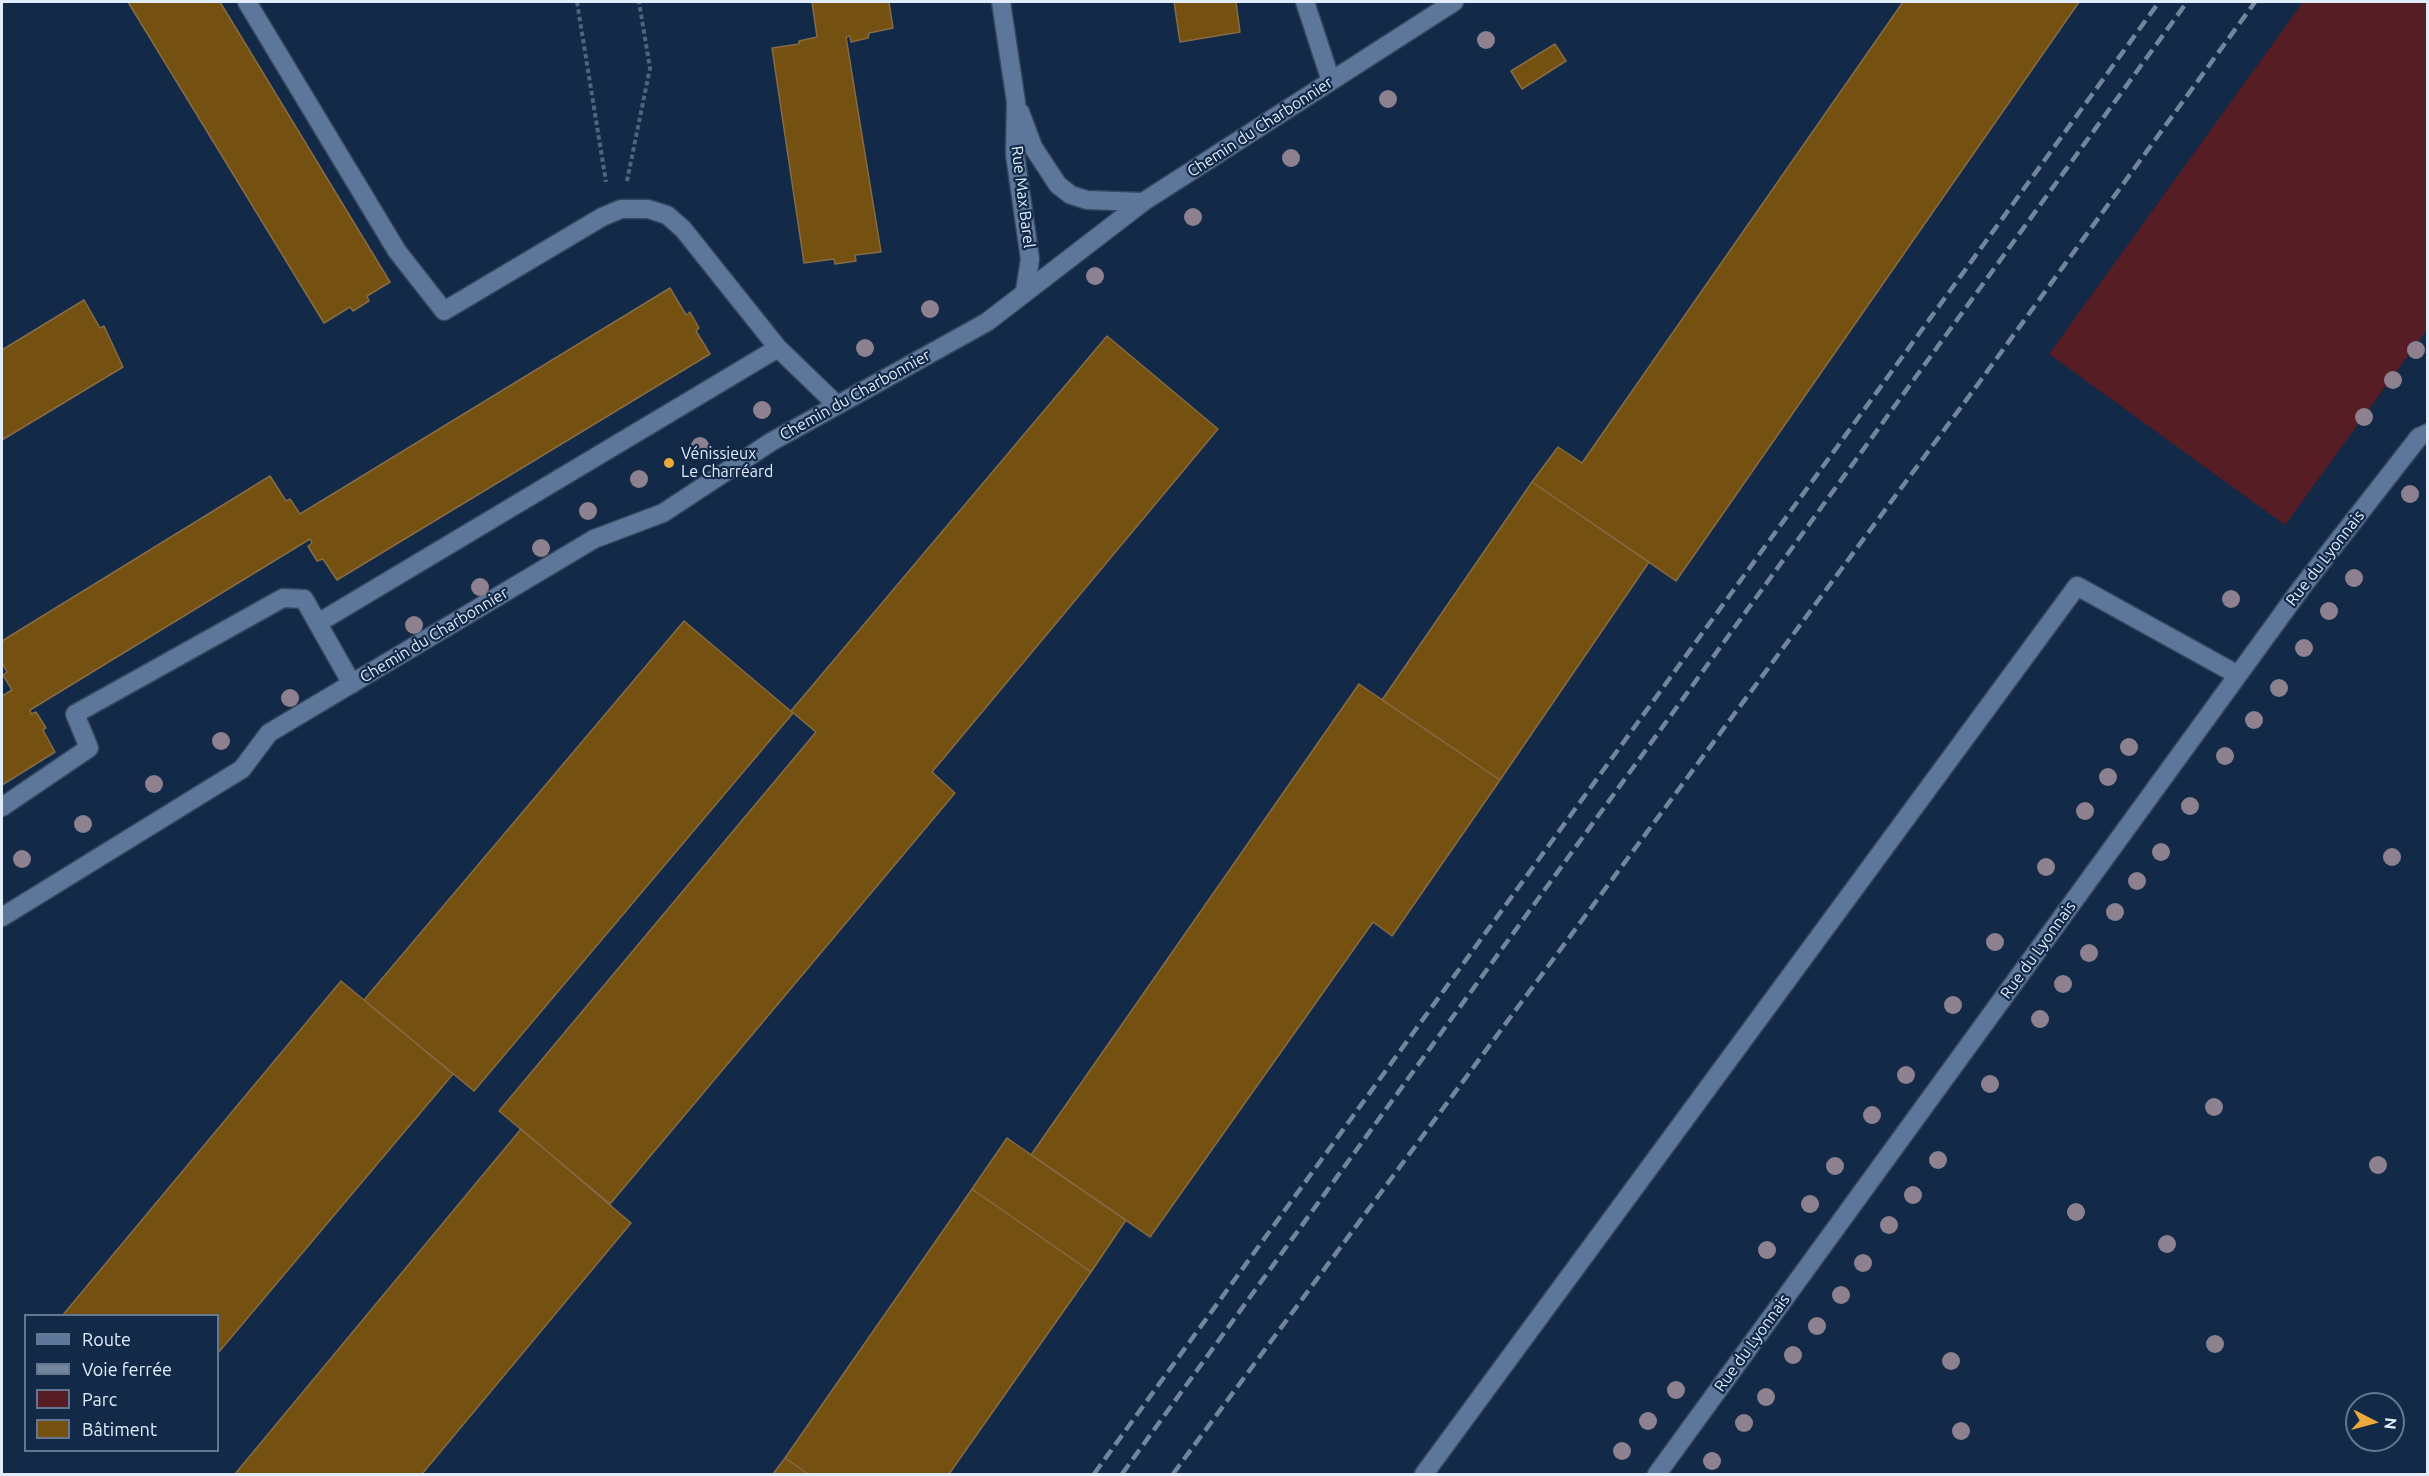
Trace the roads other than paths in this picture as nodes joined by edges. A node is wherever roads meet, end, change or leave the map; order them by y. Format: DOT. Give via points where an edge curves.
graph roads {
  1 [pos="247,2"];
  2 [pos="1001,2"];
  3 [pos="1305,2"];
  4 [pos="1454,2"];
  5 [pos="1331,81"];
  6 [pos="1016,102"];
  7 [pos="1143,202"];
  8 [pos="1026,291"];
  9 [pos="778,348"];
  10 [pos="837,405"];
  11 [pos="2427,433"];
  12 [pos="318,623"];
  13 [pos="2238,675"];
  14 [pos="352,684"];
  15 [pos="2,807"];
  16 [pos="2,917"];
  17 [pos="1424,1474"];
  18 [pos="1657,1474"];
  1 -- 9 [label="street" via="397,251 444,311 602,217 621,209 648,208 675,222"];
  2 -- 6 [label="street, Rue Max Barel"];
  3 -- 5 [label="street"];
  4 -- 5 [label="street, Chemin du Charbonnier"];
  5 -- 7 [label="street, Chemin du Charbonnier"];
  6 -- 7 [label="street, Rue Max Barel" via="1033,147 1058,185 1087,200"];
  6 -- 8 [label="street, Rue Max Barel" via="1015,155 1030,259"];
  7 -- 8 [label="street, Chemin du Charbonnier"];
  8 -- 10 [label="street, Chemin du Charbonnier" via="987,322"];
  9 -- 10 [label="street"];
  9 -- 12 [label="street"];
  10 -- 14 [label="street, Chemin du Charbonnier" via="771,442 663,513 594,539"];
  11 -- 13 [label="street, Rue du Lyonnais" via="2419,437"];
  12 -- 14 [label="street"];
  12 -- 15 [label="street" via="304,599 283,598 75,714 89,748"];
  13 -- 17 [label="street" via="2077,586"];
  13 -- 18 [label="street, Rue du Lyonnais"];
  14 -- 16 [label="street, Chemin du Charbonnier" via="269,733 242,769"];
}
